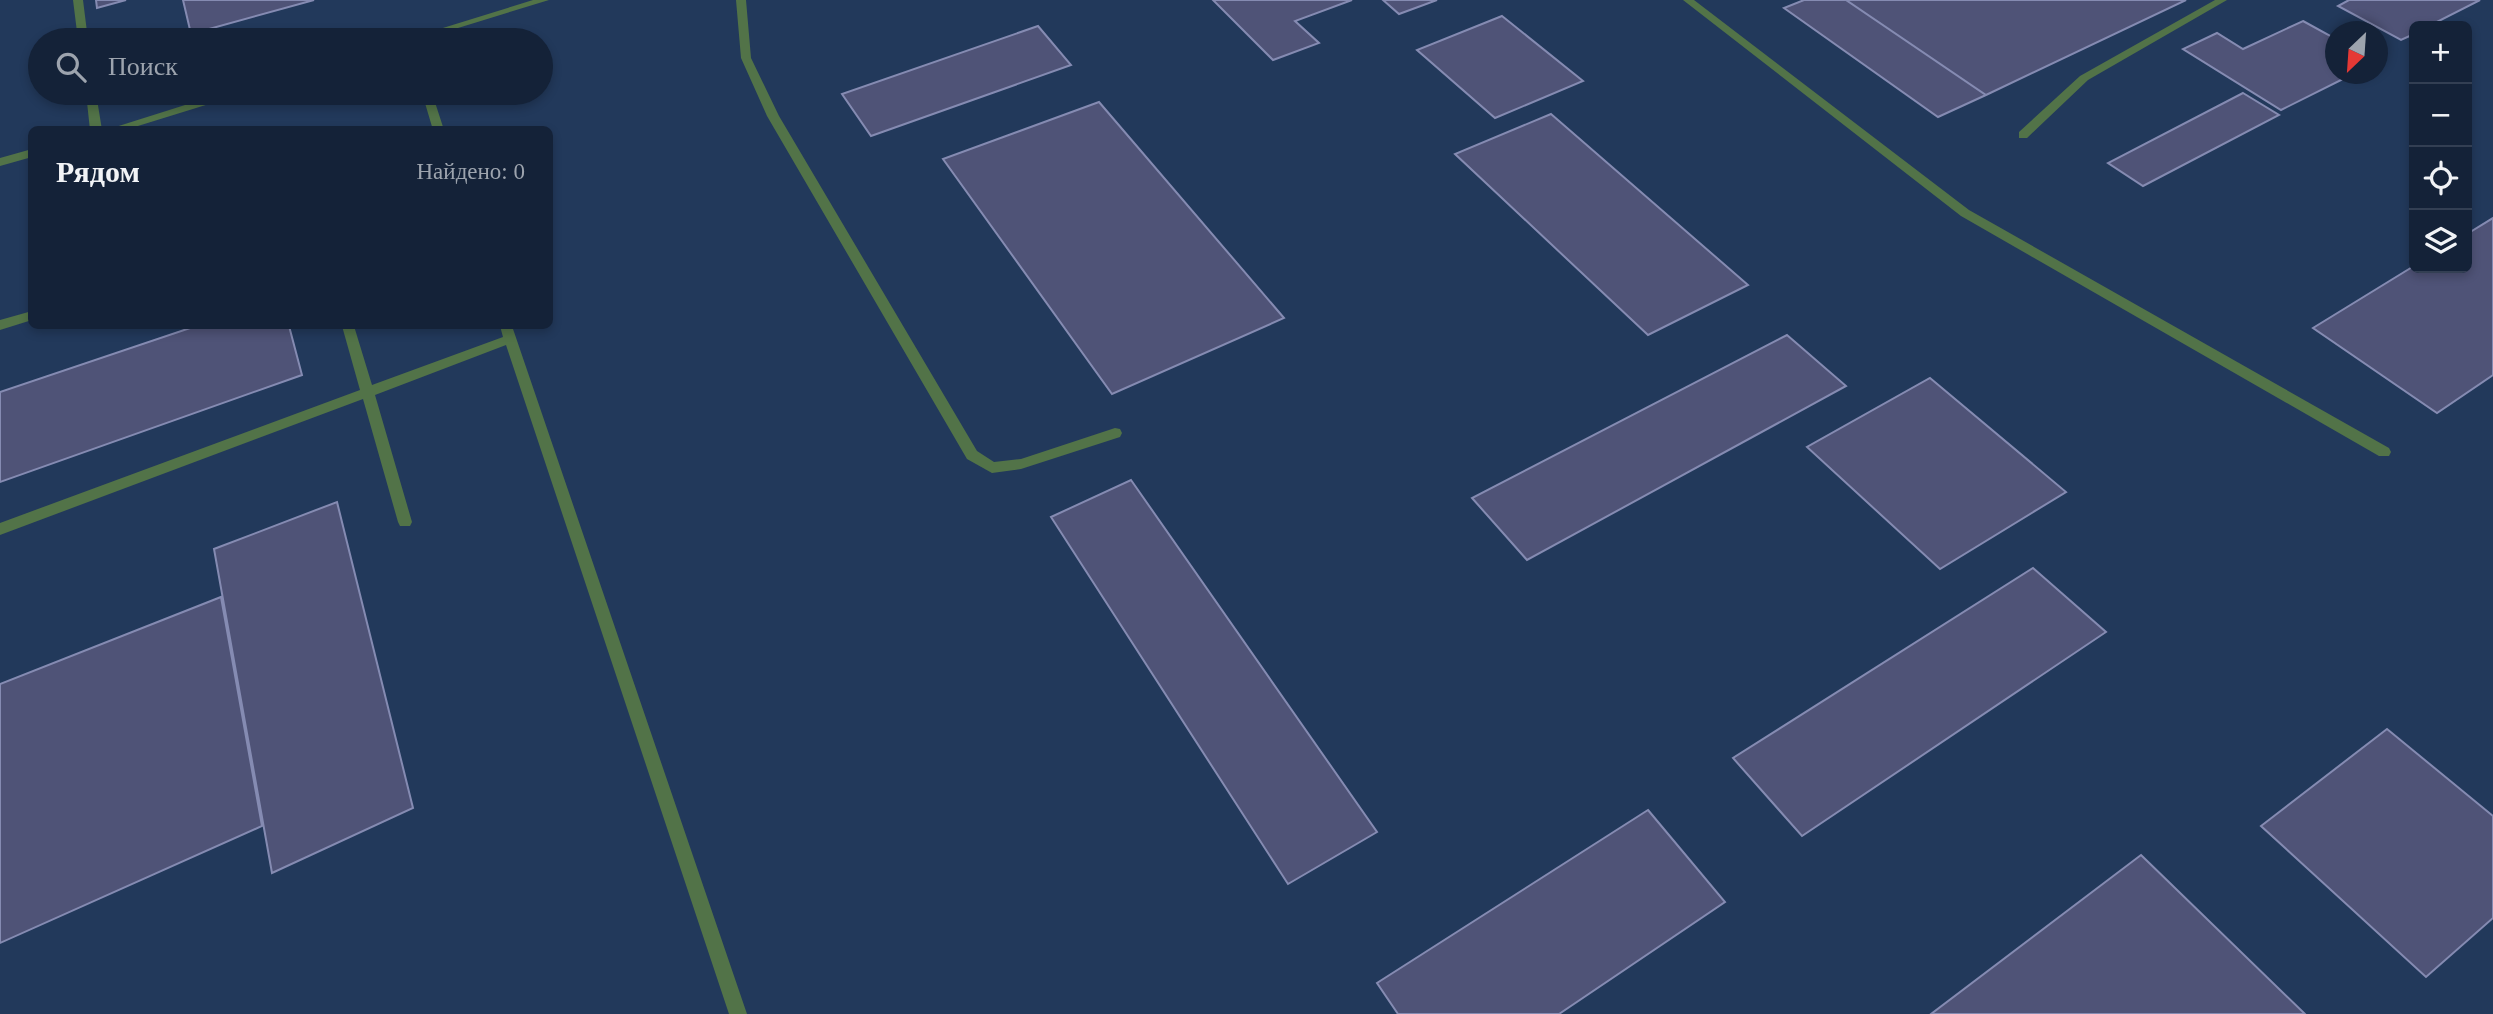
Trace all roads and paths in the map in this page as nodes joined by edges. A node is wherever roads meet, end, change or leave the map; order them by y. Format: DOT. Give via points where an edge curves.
graph roads {
  1 [pos="78,0"];
  2 [pos="544,0"];
  3 [pos="741,0"];
  4 [pos="1688,0"];
  5 [pos="2222,0"];
  6 [pos="82,28"];
  7 [pos="450,28"];
  8 [pos="92,105"];
  9 [pos="194,105"];
  10 [pos="431,105"];
  11 [pos="95,126"];
  12 [pos="124,126"];
  13 [pos="438,126"];
  14 [pos="2023,135"];
  15 [pos="28,154"];
  16 [pos="0,162"];
  17 [pos="28,315"];
  18 [pos="0,325"];
  19 [pos="349,329"];
  20 [pos="508,332"];
  21 [pos="366,392"];
  22 [pos="1115,433"];
  23 [pos="2384,452"];
  24 [pos="405,522"];
  25 [pos="0,529"];
  26 [pos="738,1014"];
  1 -- 6 [label="street"];
  2 -- 7 [label="street"];
  3 -- 22 [label="street" via="746,58 773,116 972,455 992,468 1021,464"];
  4 -- 23 [label="street" via="1965,213"];
  5 -- 14 [label="street" via="2084,78"];
  8 -- 11 [label="street"];
  9 -- 12 [label="street"];
  10 -- 13 [label="street"];
  15 -- 16 [label="street"];
  17 -- 18 [label="street"];
  19 -- 21 [label="street"];
  20 -- 21 [label="street"];
  20 -- 26 [label="street"];
  21 -- 24 [label="street"];
  21 -- 25 [label="street"];
}
